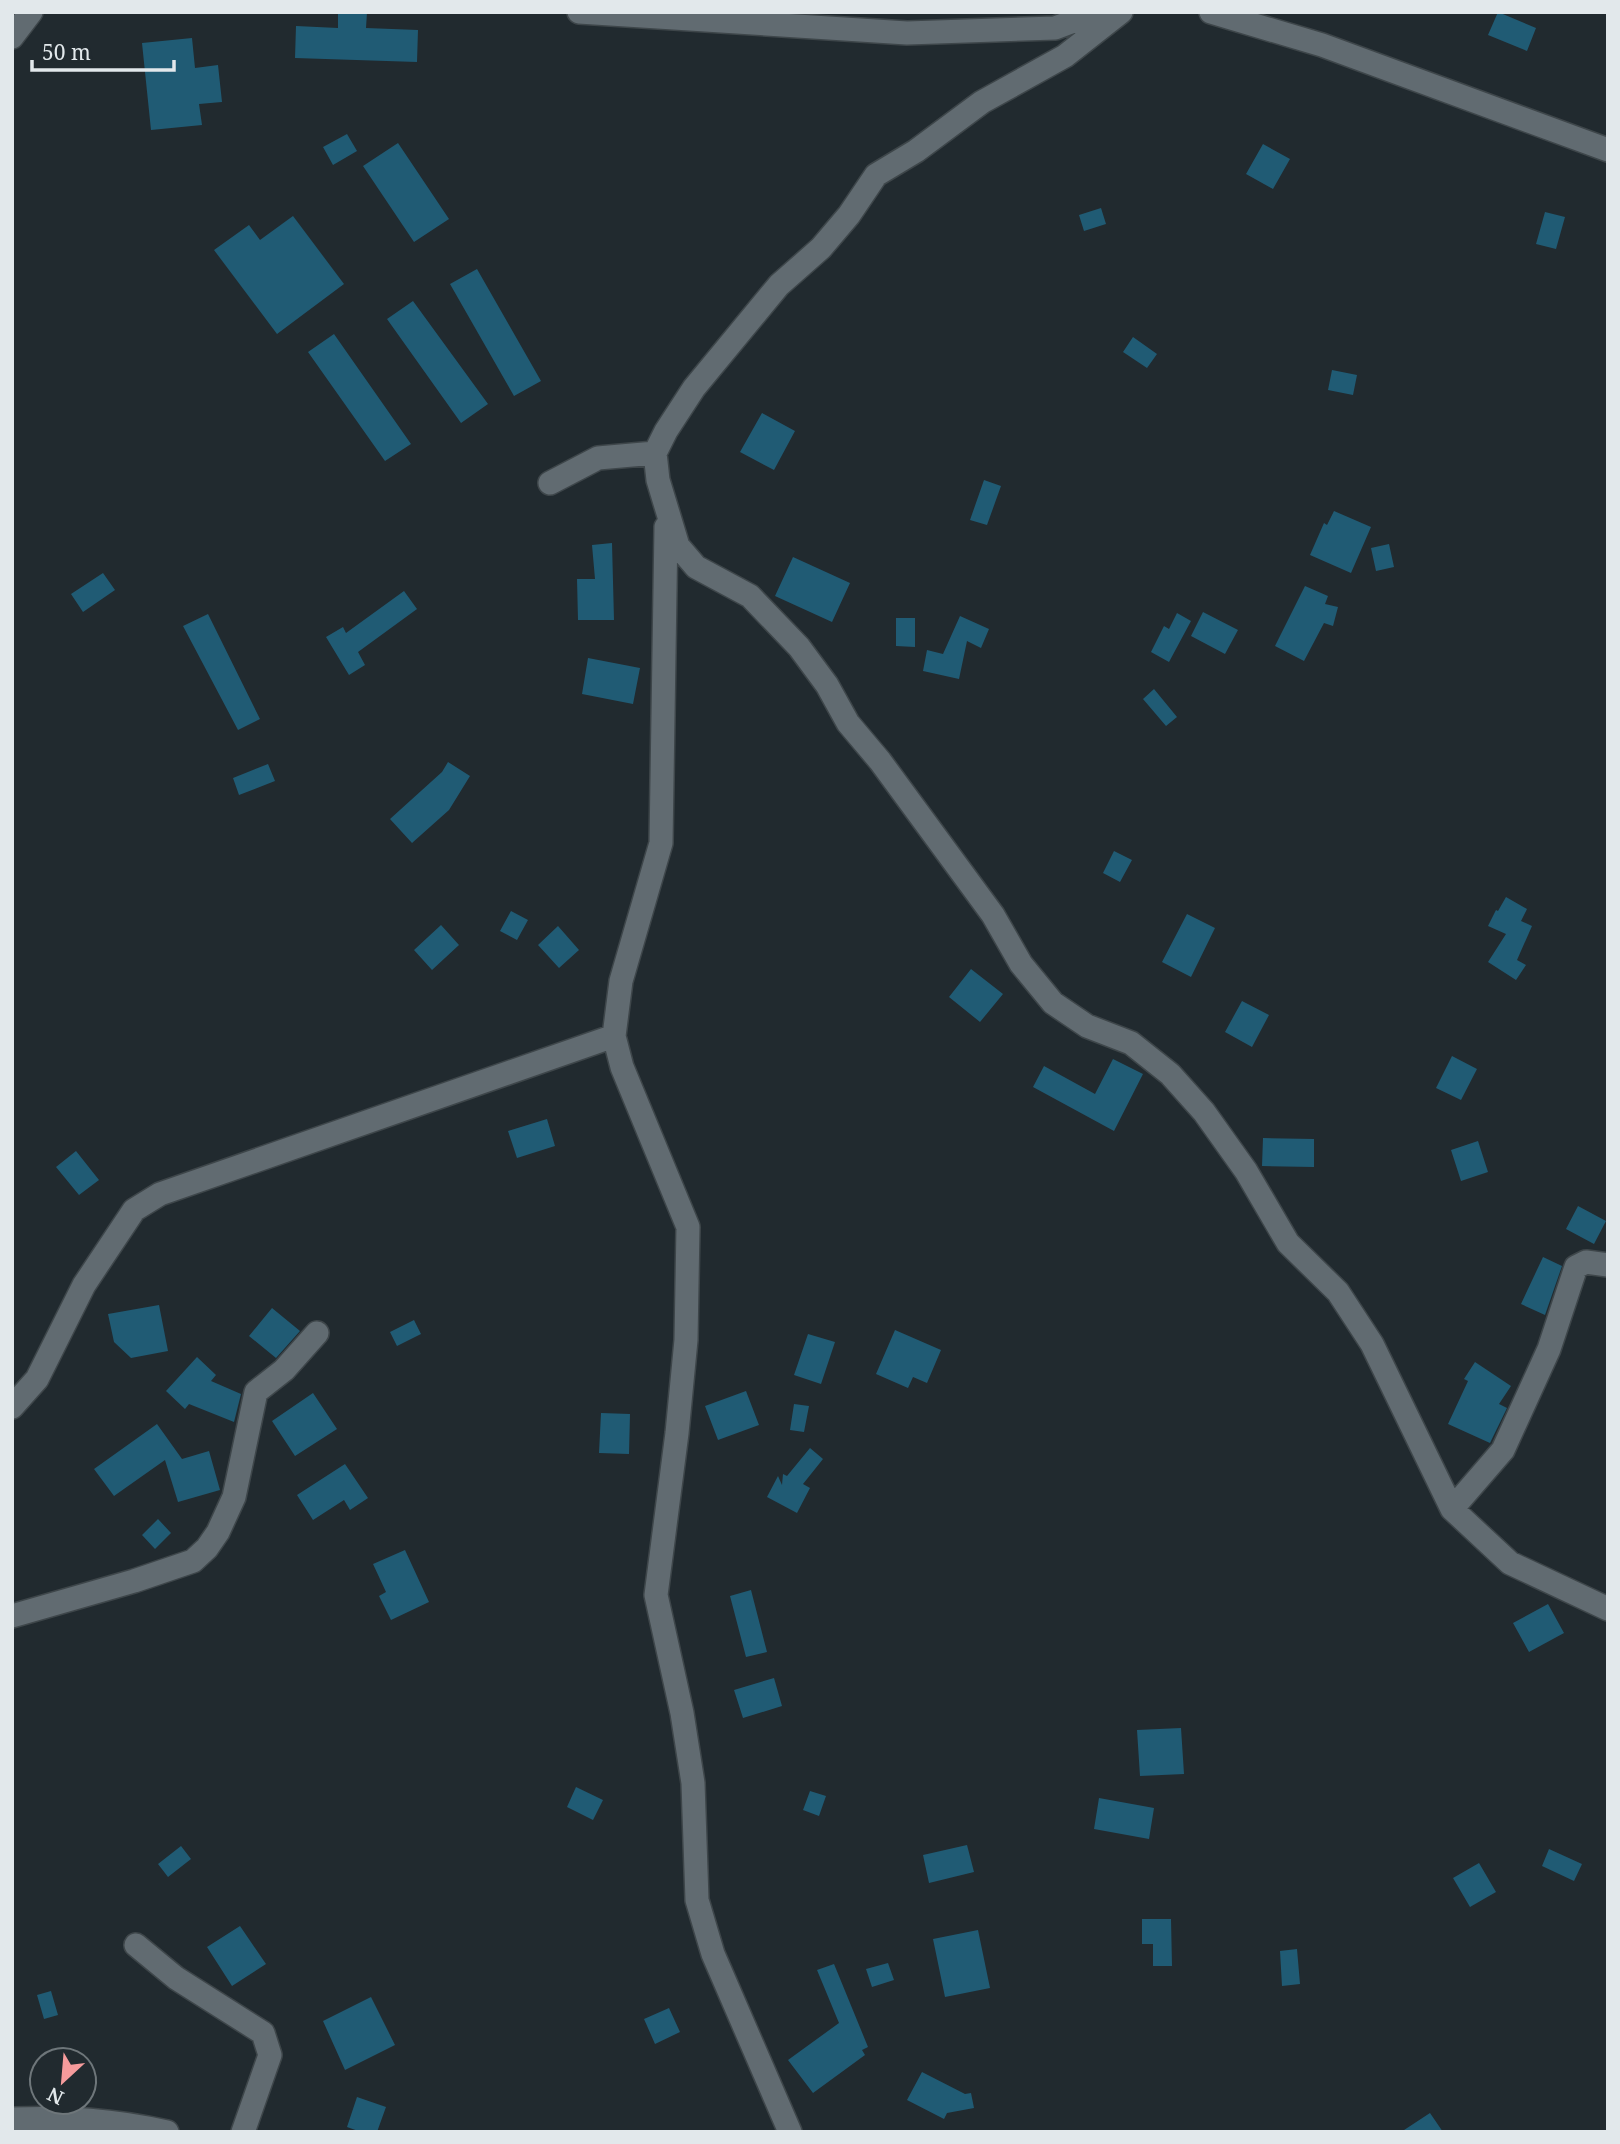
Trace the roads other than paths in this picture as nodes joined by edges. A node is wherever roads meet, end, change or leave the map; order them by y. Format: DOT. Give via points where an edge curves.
graph roads {
  1 [pos="31,12"];
  2 [pos="579,12"];
  3 [pos="1090,12"];
  4 [pos="1121,12"];
  5 [pos="1211,12"];
  6 [pos="607,13"];
  7 [pos="12,37"];
  8 [pos="1608,150"];
  9 [pos="655,453"];
  10 [pos="550,483"];
  11 [pos="666,500"];
  12 [pos="614,1035"];
  13 [pos="1608,1265"];
  14 [pos="317,1333"];
  15 [pos="12,1406"];
  16 [pos="1452,1509"];
  17 [pos="1608,1609"];
  18 [pos="12,1615"];
  19 [pos="135,1945"];
  20 [pos="12,2119"];
  21 [pos="167,2132"];
  22 [pos="243,2132"];
  23 [pos="790,2132"];
  1 -- 7 [label="street"];
  2 -- 6 [label="street"];
  3 -- 6 [label="street" via="1055,29 906,33"];
  4 -- 9 [label="street" via="1065,56 982,102 876,175 821,248 779,285 694,388"];
  5 -- 8 [label="street" via="1322,45"];
  9 -- 10 [label="street" via="598,458"];
  9 -- 11 [label="street"];
  11 -- 12 [label="street" via="661,843 621,982"];
  11 -- 16 [label="street" via="678,546 696,567 750,596 799,647 848,723 993,915 1021,964 1053,1003 1087,1026 1131,1043 1170,1074 1204,1112 1246,1171 1288,1243 1338,1292 1372,1344"];
  12 -- 15 [label="street" via="160,1194 134,1210 84,1285 37,1379"];
  12 -- 23 [label="street" via="622,1067 688,1227 686,1340 656,1595 693,1783 697,1900 713,1954"];
  13 -- 16 [label="street" via="1586,1262 1576,1267 1549,1349 1503,1450"];
  14 -- 18 [label="street" via="284,1370 256,1392 234,1497 218,1532 193,1561"];
  16 -- 17 [label="street" via="1510,1563"];
  19 -- 22 [label="street" via="176,1978 264,2034 270,2055"];
  20 -- 21 [label="street" via="121,2121"];
}
